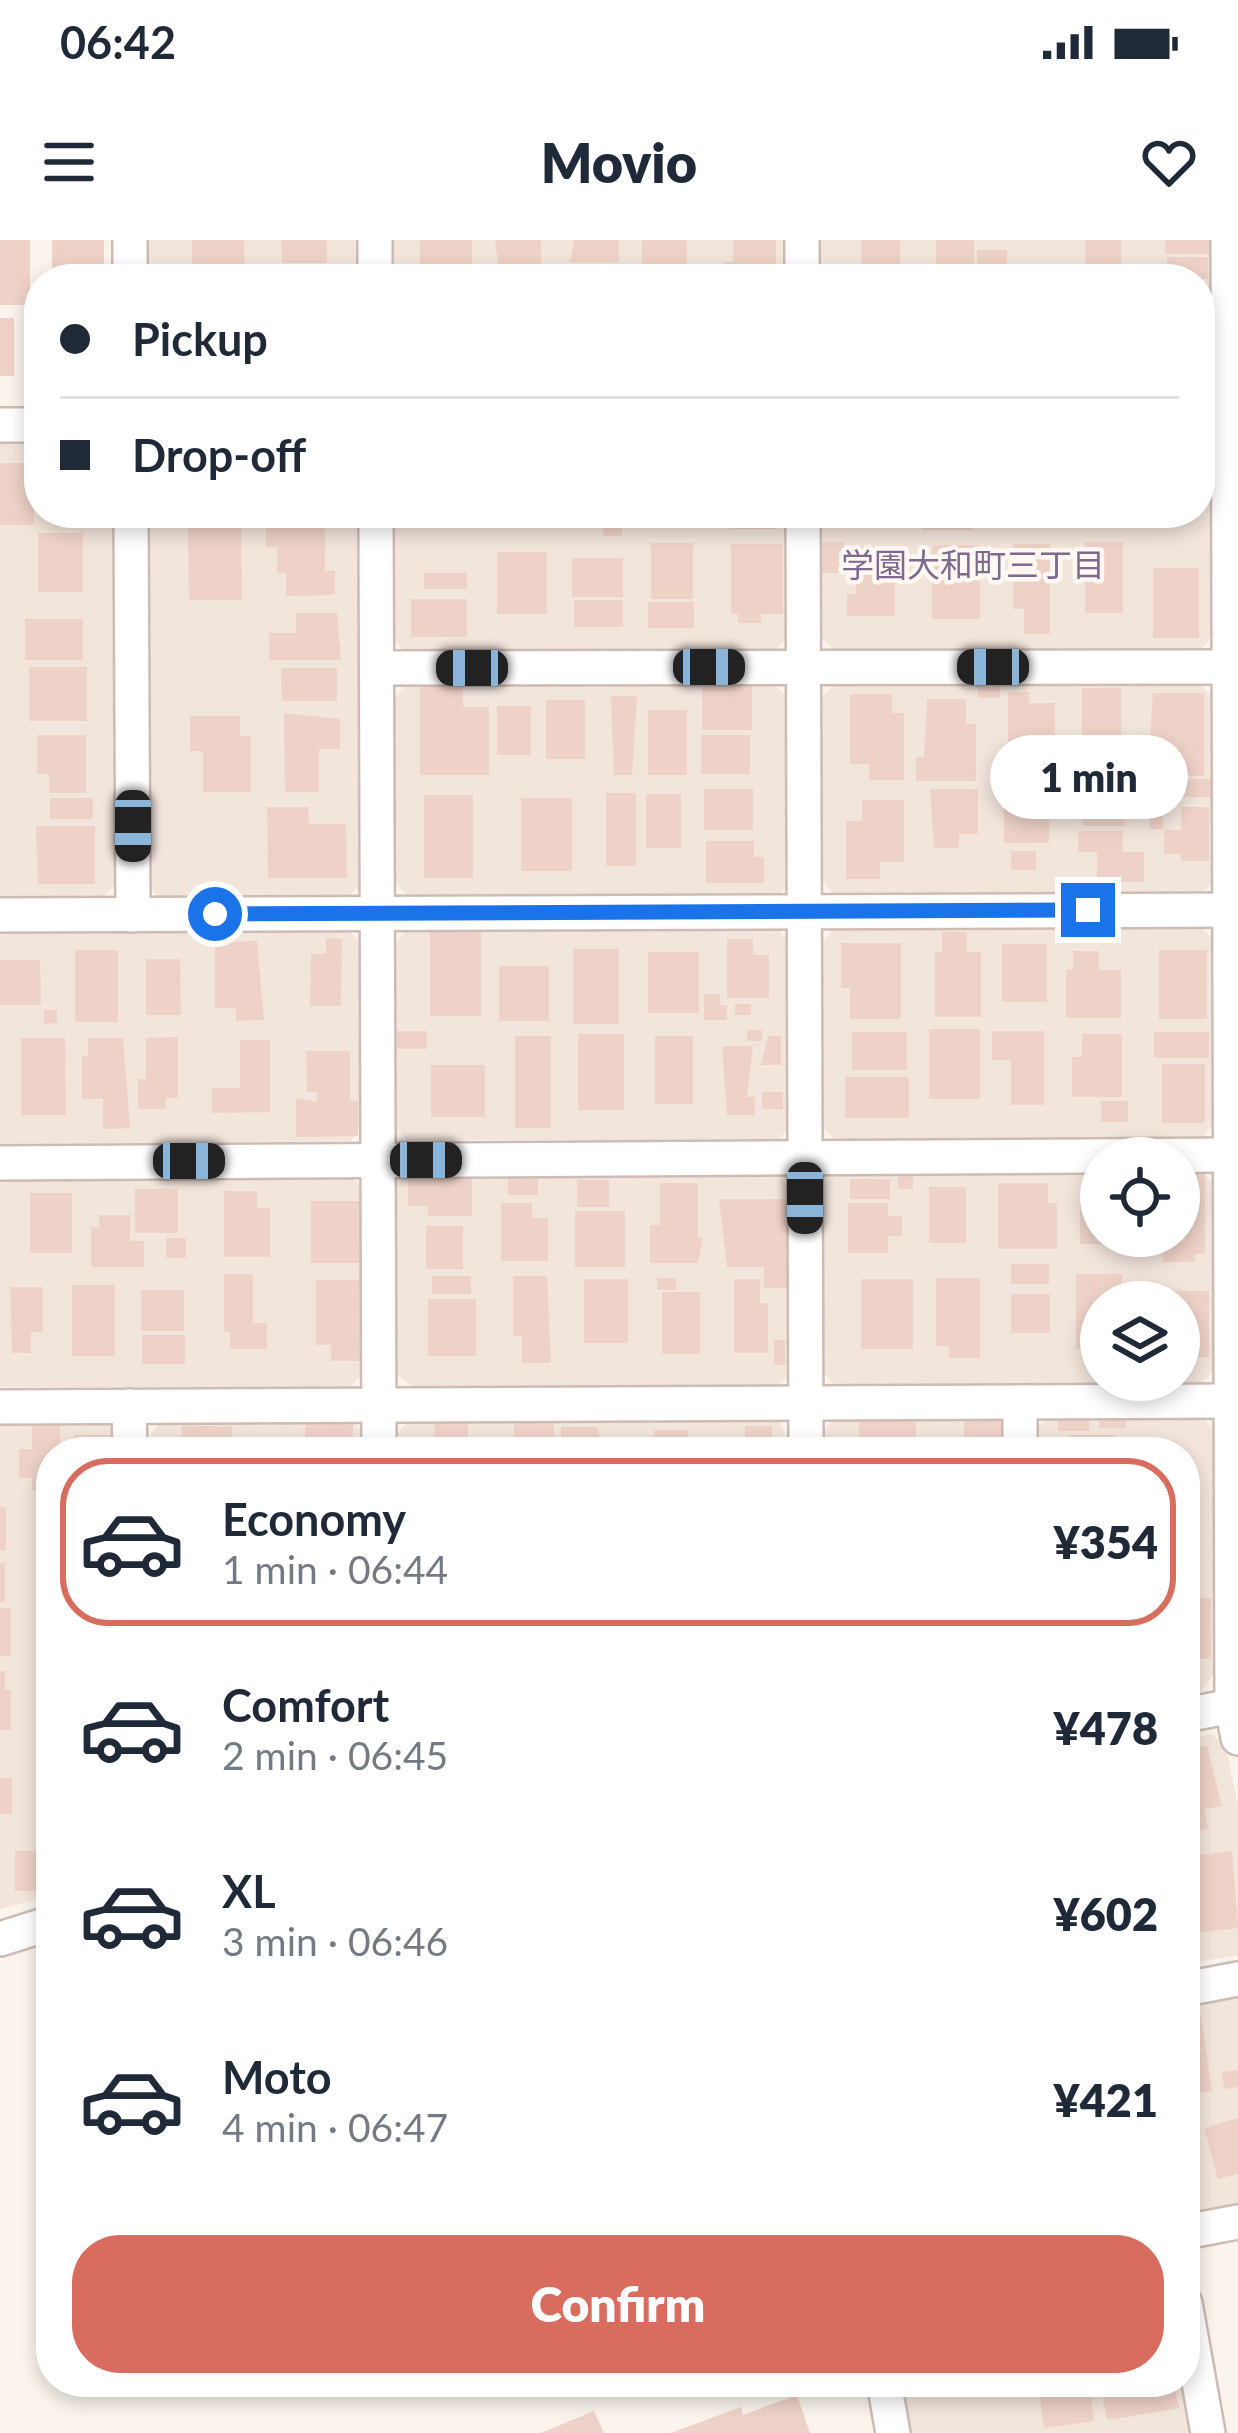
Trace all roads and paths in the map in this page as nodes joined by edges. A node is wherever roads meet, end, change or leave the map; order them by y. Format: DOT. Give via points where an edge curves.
graph roads {
  1 [pos="1228,240"];
  2 [pos="1215,408"];
  3 [pos="1215,437"];
  4 [pos="131,528"];
  5 [pos="376,528"];
  6 [pos="803,528"];
  7 [pos="804,667"];
  8 [pos="1229,667"];
  9 [pos="377,668"];
  10 [pos="1234,910"];
  11 [pos="804,912"];
  12 [pos="378,914"];
  13 [pos="0,915"];
  14 [pos="133,915"];
  15 [pos="1231,1155"];
  16 [pos="805,1158"];
  17 [pos="379,1160"];
  18 [pos="0,1162"];
  19 [pos="1231,1401"];
  20 [pos="1020,1402"];
  21 [pos="806,1403"];
  22 [pos="379,1405"];
  23 [pos="129,1406"];
  24 [pos="0,1407"];
  25 [pos="130,1437"];
  26 [pos="380,1437"];
  27 [pos="806,1437"];
  28 [pos="1020,1437"];
  29 [pos="1200,1715"];
  30 [pos="1236,1716"];
  31 [pos="36,1928"];
  32 [pos="0,1940"];
  33 [pos="1238,1979"];
  34 [pos="1200,1985"];
  35 [pos="1238,2222"];
  36 [pos="1200,2228"];
  37 [pos="1200,2388"];
  38 [pos="886,2397"];
  39 [pos="892,2433"];
  40 [pos="1208,2433"];
  1 -- 2 [label="street"];
  3 -- 8 [label="street"];
  4 -- 14 [label="street"];
  5 -- 9 [label="street"];
  6 -- 7 [label="street"];
  7 -- 8 [label="street"];
  7 -- 9 [label="street"];
  7 -- 11 [label="street"];
  8 -- 10 [label="street"];
  9 -- 12 [label="street"];
  10 -- 11 [label="street"];
  10 -- 15 [label="street"];
  11 -- 12 [label="street"];
  11 -- 16 [label="street"];
  12 -- 14 [label="street"];
  12 -- 17 [label="street"];
  13 -- 14 [label="street"];
  15 -- 16 [label="street"];
  15 -- 19 [label="street"];
  16 -- 17 [label="street"];
  16 -- 21 [label="street"];
  17 -- 18 [label="street"];
  17 -- 22 [label="street"];
  19 -- 20 [label="street"];
  19 -- 30 [label="street"];
  20 -- 21 [label="street"];
  20 -- 28 [label="street"];
  21 -- 22 [label="street"];
  21 -- 27 [label="street"];
  22 -- 23 [label="street"];
  22 -- 26 [label="street"];
  23 -- 24 [label="street"];
  23 -- 25 [label="street"];
  29 -- 30 [label="street"];
  31 -- 32 [label="street"];
  33 -- 34 [label="street"];
  35 -- 36 [label="street"];
  37 -- 40 [label="street"];
  38 -- 39 [label="street"];
}
